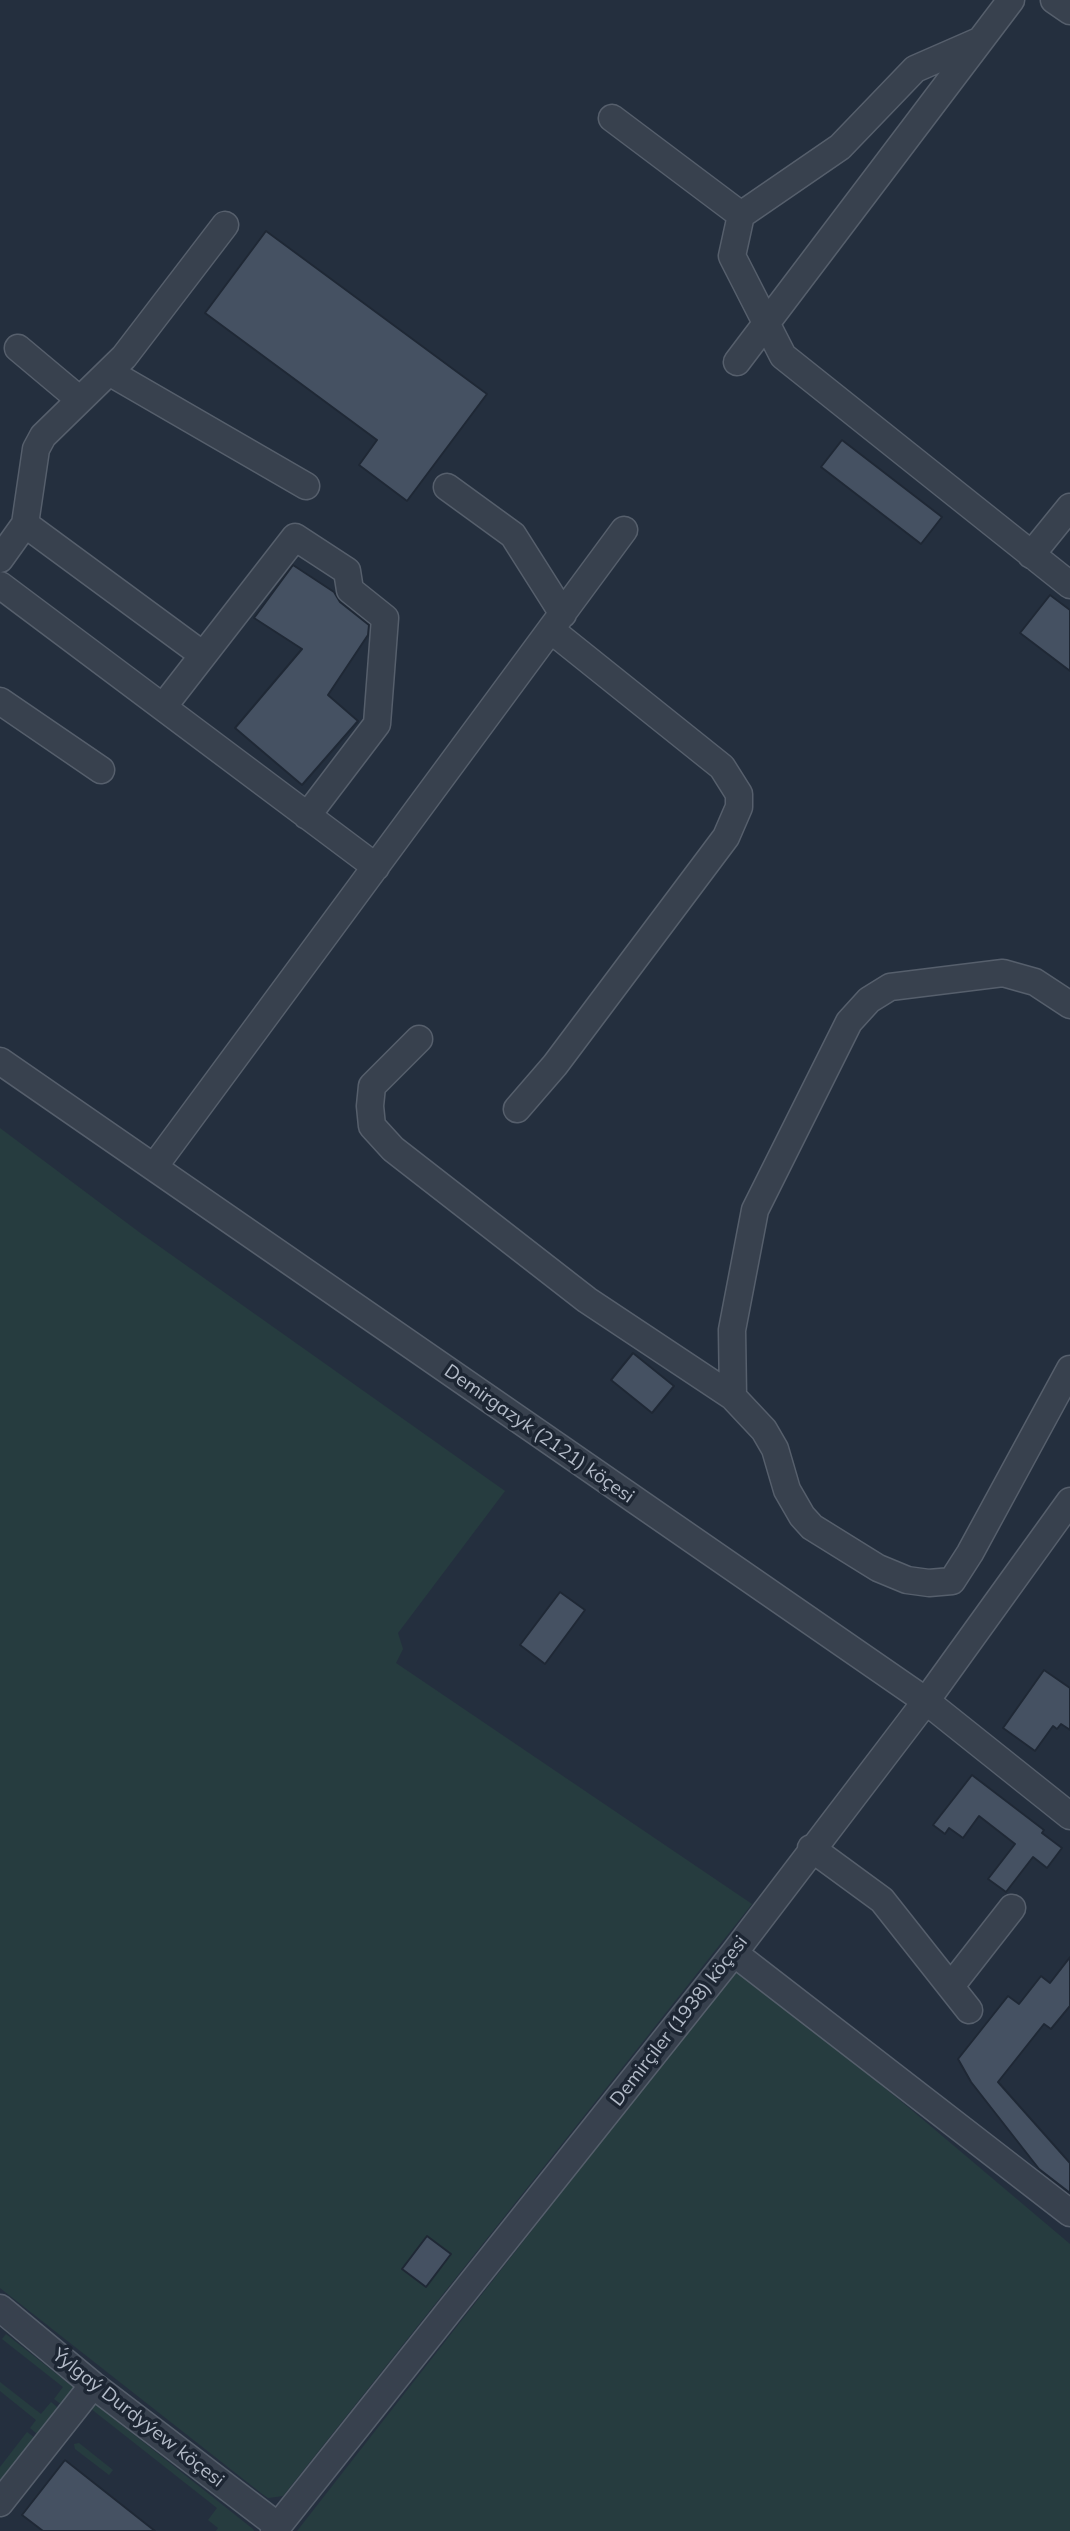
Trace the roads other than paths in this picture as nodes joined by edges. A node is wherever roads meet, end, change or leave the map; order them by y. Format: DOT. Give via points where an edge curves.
graph roads {
  1 [pos="1010,0"];
  2 [pos="1054,0"];
  3 [pos="1070,11"];
  4 [pos="979,41"];
  5 [pos="612,118"];
  6 [pos="741,215"];
  7 [pos="225,225"];
  8 [pos="767,322"];
  9 [pos="18,348"];
  10 [pos="737,362"];
  11 [pos="108,372"];
  12 [pos="80,400"];
  13 [pos="306,486"];
  14 [pos="447,486"];
  15 [pos="1070,507"];
  16 [pos="25,524"];
  17 [pos="624,530"];
  18 [pos="1031,555"];
  19 [pos="0,559"];
  20 [pos="0,585"];
  21 [pos="1070,585"];
  22 [pos="557,622"];
  23 [pos="203,656"];
  24 [pos="163,707"];
  25 [pos="4,713"];
  26 [pos="101,770"];
  27 [pos="307,816"];
  28 [pos="376,867"];
  29 [pos="1070,1005"];
  30 [pos="419,1039"];
  31 [pos="0,1061"];
  32 [pos="517,1110"];
  33 [pos="154,1167"];
  34 [pos="1070,1369"];
  35 [pos="733,1397"];
  36 [pos="1065,1517"];
  37 [pos="926,1701"];
  38 [pos="1070,1816"];
  39 [pos="811,1848"];
  40 [pos="1012,1908"];
  41 [pos="734,1953"];
  42 [pos="951,1986"];
  43 [pos="969,2010"];
  44 [pos="1070,2213"];
  45 [pos="0,2308"];
  46 [pos="93,2385"];
  47 [pos="0,2503"];
  48 [pos="276,2528"];
  1 -- 4 [label="street"];
  2 -- 3 [label="street"];
  4 -- 6 [label="street" via="915,69 840,147"];
  4 -- 8 [label="street"];
  5 -- 6 [label="street"];
  6 -- 8 [label="street" via="732,256"];
  7 -- 11 [label="street"];
  8 -- 10 [label="street"];
  8 -- 18 [label="street" via="783,356"];
  9 -- 12 [label="street"];
  11 -- 12 [label="street"];
  11 -- 13 [label="street"];
  12 -- 16 [label="street" via="36,449"];
  14 -- 22 [label="street" via="513,535"];
  15 -- 18 [label="street"];
  16 -- 19 [label="street"];
  16 -- 23 [label="street"];
  17 -- 22 [label="street"];
  18 -- 21 [label="street"];
  20 -- 24 [label="street"];
  22 -- 28 [label="street"];
  22 -- 32 [label="street" via="722,767 739,794 739,807 726,837"];
  23 -- 24 [label="street"];
  23 -- 27 [label="street" via="295,537 347,571 350,590 385,618 377,724"];
  24 -- 27 [label="street"];
  25 -- 26 [label="street"];
  27 -- 28 [label="street"];
  28 -- 33 [label="street"];
  29 -- 35 [label="street" via="1035,982 1003,973 890,987 869,1000 849,1023 755,1210 732,1329"];
  30 -- 35 [label="street" via="372,1086 372,1126 393,1149 587,1300"];
  31 -- 33 [label="street, Demirgazyk (2121) köçesi"];
  33 -- 37 [label="street, Demirgazyk (2121) köçesi"];
  34 -- 35 [label="street" via="952,1581 929,1583 878,1568 812,1527 787,1490 764,1430"];
  36 -- 37 [label="street, Demirçiler (1938) köçesi"];
  37 -- 38 [label="street, Demirgazyk (2121) köçesi"];
  37 -- 39 [label="street, Demirçiler (1938) köçesi"];
  39 -- 41 [label="street, Demirçiler (1938) köçesi"];
  39 -- 42 [label="street" via="882,1900"];
  40 -- 42 [label="street"];
  41 -- 44 [label="street"];
  41 -- 48 [label="street, Demirçiler (1938) köçesi"];
  42 -- 43 [label="street"];
  45 -- 46 [label="street, Ýylgaý Durdyýew köçesi"];
  46 -- 47 [label="street"];
  46 -- 48 [label="street, Ýylgaý Durdyýew köçesi"];
}
